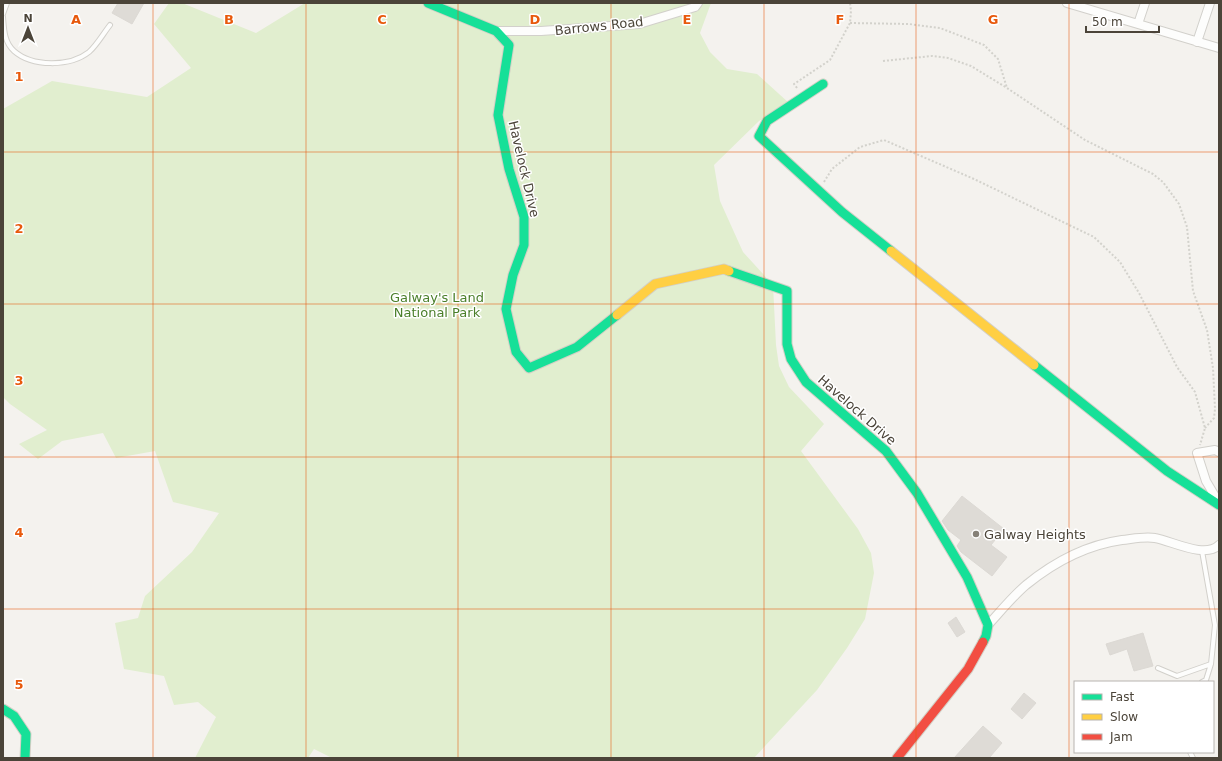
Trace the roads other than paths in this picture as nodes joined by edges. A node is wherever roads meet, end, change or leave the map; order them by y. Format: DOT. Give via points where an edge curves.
graph roads {
  1 [pos="8,3"];
  2 [pos="428,3"];
  3 [pos="698,3"];
  4 [pos="1067,3"];
  5 [pos="1145,3"];
  6 [pos="1210,3"];
  7 [pos="1076,4"];
  8 [pos="3,15"];
  9 [pos="1138,24"];
  10 [pos="110,25"];
  11 [pos="496,31"];
  12 [pos="1197,42"];
  13 [pos="1219,48"];
  14 [pos="823,84"];
  15 [pos="1219,452"];
  16 [pos="1219,504"];
  17 [pos="1219,544"];
  18 [pos="1202,551"];
  19 [pos="988,625"];
  20 [pos="1211,664"];
  21 [pos="1158,668"];
  22 [pos="1204,681"];
  23 [pos="3,709"];
  24 [pos="25,758"];
  25 [pos="897,758"];
  1 -- 8 [label="lane"];
  2 -- 11 [label="street, Havelock Drive"];
  3 -- 11 [label="street, Barrows Road" via="696,7 639,24 541,31"];
  4 -- 7 [label="street"];
  5 -- 9 [label="street"];
  6 -- 12 [label="street"];
  7 -- 9 [label="street"];
  8 -- 10 [label="lane" via="4,36 13,51 29,60 43,63 72,62 89,52"];
  9 -- 12 [label="street"];
  11 -- 19 [label="street, Havelock Drive" via="509,45 498,115 509,169 524,217 524,245 513,275 506,309 516,352 529,368 577,347 655,284 724,269 787,291 787,344 791,359 806,382 886,451 917,493 967,577"];
  12 -- 13 [label="street"];
  14 -- 16 [label="street" via="767,121 759,136 842,212 1167,471"];
  15 -- 16 [label="street" via="1215,450 1197,453 1206,481"];
  17 -- 18 [label="street"];
  18 -- 19 [label="street" via="1154,537 1120,540 1086,549 1053,565 1025,586"];
  18 -- 20 [label="lane" via="1215,625"];
  19 -- 25 [label="street" via="986,636 968,669"];
  20 -- 21 [label="lane" via="1177,676"];
  20 -- 22 [label="lane"];
  23 -- 24 [label="street" via="14,716 26,734"];
}
